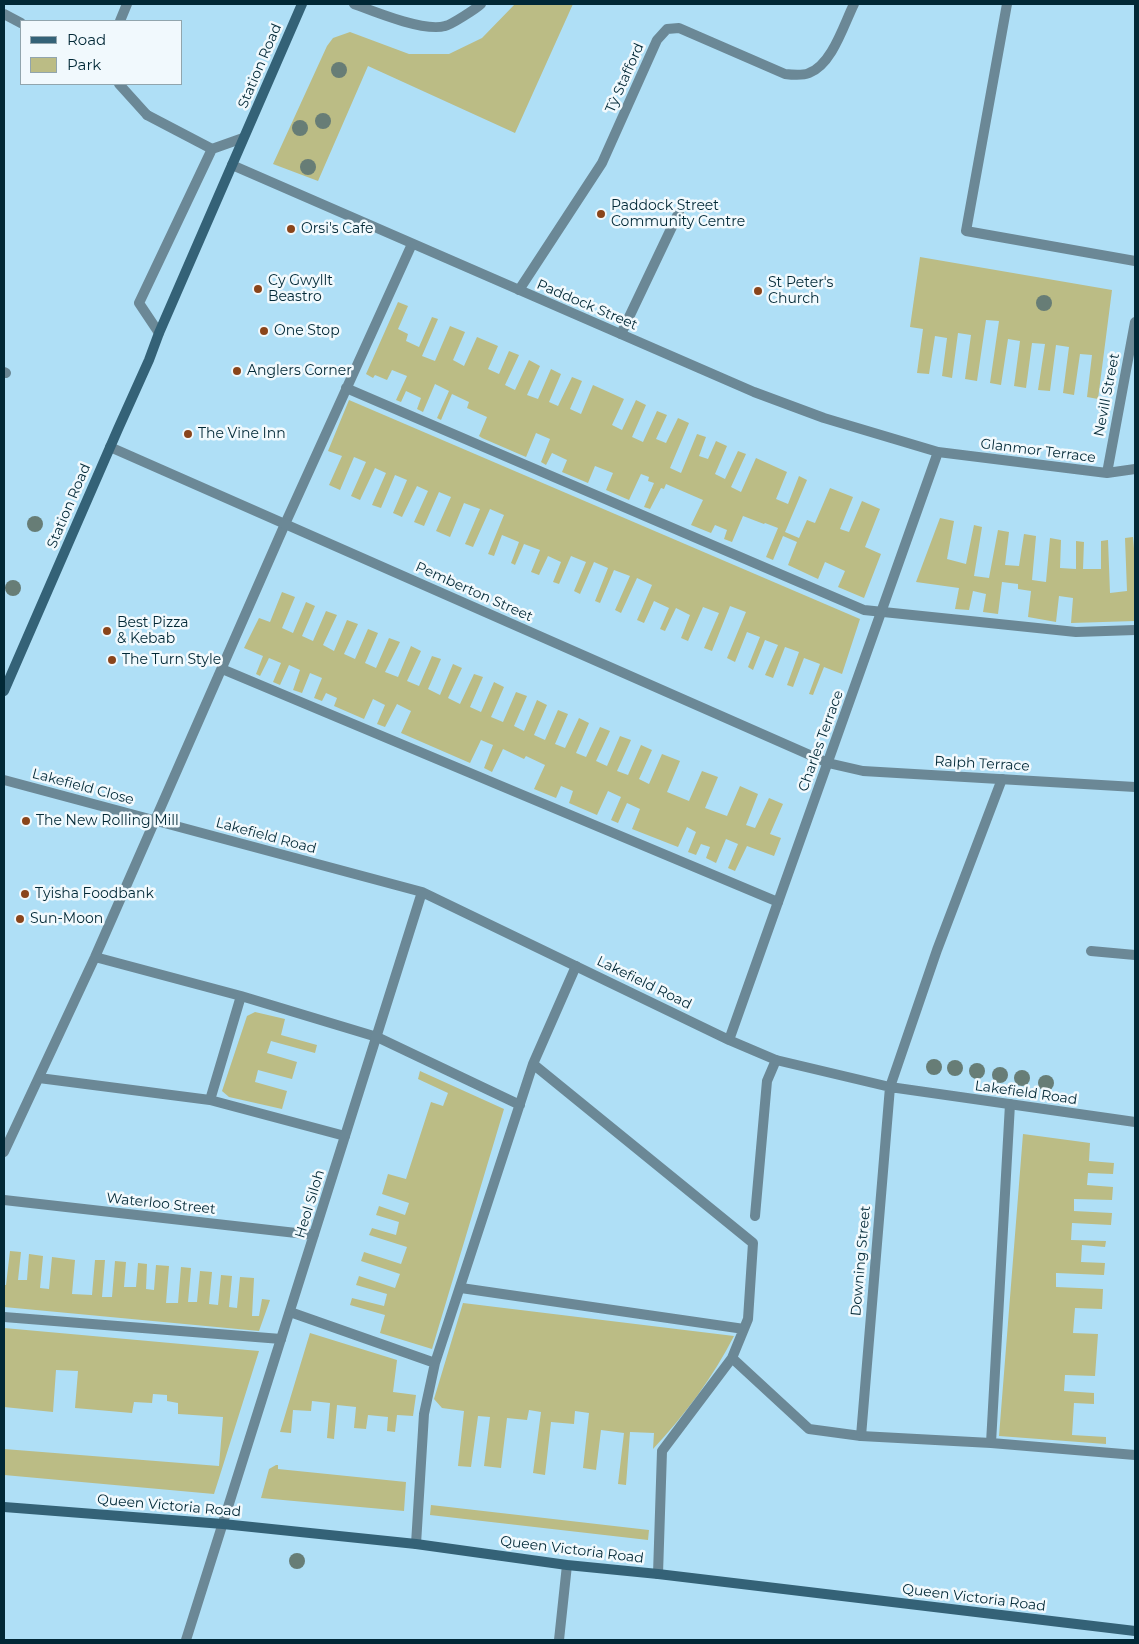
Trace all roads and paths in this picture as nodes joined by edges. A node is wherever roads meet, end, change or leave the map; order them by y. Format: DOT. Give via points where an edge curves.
graph roads {
  1 [pos="126,4"];
  2 [pos="302,4"];
  3 [pos="354,4"];
  4 [pos="481,4"];
  5 [pos="854,4"];
  6 [pos="1007,4"];
  7 [pos="4,14"];
  8 [pos="120,20"];
  9 [pos="20,22"];
  10 [pos="120,85"];
  11 [pos="243,138"];
  12 [pos="212,149"];
  13 [pos="232,165"];
  14 [pos="679,212"];
  15 [pos="412,244"];
  16 [pos="1135,261"];
  17 [pos="519,290"];
  18 [pos="1135,322"];
  19 [pos="159,333"];
  20 [pos="621,334"];
  21 [pos="346,388"];
  22 [pos="110,447"];
  23 [pos="938,452"];
  24 [pos="1135,469"];
  25 [pos="1107,473"];
  26 [pos="285,524"];
  27 [pos="881,612"];
  28 [pos="1135,630"];
  29 [pos="222,669"];
  30 [pos="4,691"];
  31 [pos="828,763"];
  32 [pos="4,780"];
  33 [pos="1002,780"];
  34 [pos="1135,786"];
  35 [pos="154,820"];
  36 [pos="422,892"];
  37 [pos="778,902"];
  38 [pos="1091,951"];
  39 [pos="1135,955"];
  40 [pos="95,957"];
  41 [pos="576,966"];
  42 [pos="241,996"];
  43 [pos="377,1037"];
  44 [pos="729,1040"];
  45 [pos="776,1060"];
  46 [pos="533,1064"];
  47 [pos="39,1078"];
  48 [pos="890,1087"];
  49 [pos="210,1100"];
  50 [pos="1010,1104"];
  51 [pos="520,1105"];
  52 [pos="1135,1122"];
  53 [pos="345,1136"];
  54 [pos="4,1152"];
  55 [pos="4,1200"];
  56 [pos="755,1216"];
  57 [pos="314,1235"];
  58 [pos="460,1288"];
  59 [pos="290,1312"];
  60 [pos="4,1317"];
  61 [pos="744,1329"];
  62 [pos="281,1339"];
  63 [pos="732,1358"];
  64 [pos="436,1363"];
  65 [pos="861,1436"];
  66 [pos="991,1443"];
  67 [pos="1135,1455"];
  68 [pos="4,1507"];
  69 [pos="223,1524"];
  70 [pos="416,1544"];
  71 [pos="567,1565"];
  72 [pos="658,1574"];
  73 [pos="1135,1632"];
  74 [pos="186,1640"];
  75 [pos="559,1640"];
  1 -- 8 [label="street"];
  2 -- 11 [label="street, Station Road"];
  3 -- 4 [label="street" via="420,26 445,26"];
  5 -- 17 [label="street, Tŷ Stafford" via="830,54 809,74 785,74 679,28 667,29 657,40 602,163"];
  6 -- 16 [label="street" via="966,231"];
  7 -- 9 [label="street"];
  10 -- 12 [label="street" via="147,115"];
  11 -- 12 [label="street"];
  11 -- 13 [label="street, Station Road"];
  12 -- 19 [label="street" via="139,303"];
  13 -- 15 [label="street, Paddock Street"];
  13 -- 19 [label="street, Station Road"];
  14 -- 20 [label="street"];
  15 -- 17 [label="street, Paddock Street"];
  15 -- 21 [label="street"];
  17 -- 20 [label="street, Paddock Street"];
  18 -- 25 [label="street, Nevill Street"];
  19 -- 22 [label="street, Station Road"];
  20 -- 23 [label="street, Paddock Street" via="754,392 824,418"];
  21 -- 26 [label="street"];
  21 -- 27 [label="street" via="864,610"];
  22 -- 26 [label="street, Pemberton Street"];
  22 -- 30 [label="street, Station Road"];
  23 -- 25 [label="street, Glanmor Terrace"];
  23 -- 27 [label="street, Charles Terrace"];
  24 -- 25 [label="street, Glanmor Terrace"];
  26 -- 29 [label="street"];
  26 -- 31 [label="street, Pemberton Street"];
  27 -- 28 [label="street" via="1076,632"];
  27 -- 31 [label="street, Charles Terrace"];
  29 -- 35 [label="street"];
  29 -- 37 [label="street"];
  31 -- 33 [label="street, Ralph Terrace" via="863,772"];
  31 -- 37 [label="street, Charles Terrace"];
  32 -- 35 [label="street, Lakefield Close"];
  33 -- 34 [label="street, Ralph Terrace"];
  33 -- 48 [label="street, Downing Street" via="937,950"];
  35 -- 36 [label="street, Lakefield Road"];
  35 -- 40 [label="street"];
  36 -- 41 [label="street, Lakefield Road"];
  36 -- 43 [label="street, Heol Siloh"];
  37 -- 44 [label="street, Charles Terrace"];
  38 -- 39 [label="street"];
  40 -- 42 [label="street"];
  40 -- 47 [label="street"];
  41 -- 44 [label="street, Lakefield Road"];
  41 -- 46 [label="street"];
  42 -- 43 [label="street"];
  42 -- 49 [label="street"];
  43 -- 51 [label="street"];
  43 -- 53 [label="street, Heol Siloh"];
  44 -- 45 [label="street, Lakefield Road"];
  45 -- 48 [label="street, Lakefield Road"];
  45 -- 56 [label="street" via="768,1081"];
  46 -- 51 [label="street"];
  46 -- 61 [label="street" via="753,1243 748,1319"];
  47 -- 49 [label="street"];
  47 -- 54 [label="street"];
  48 -- 50 [label="street, Lakefield Road"];
  48 -- 65 [label="street, Downing Street"];
  49 -- 53 [label="street"];
  50 -- 52 [label="street, Lakefield Road"];
  50 -- 66 [label="street"];
  51 -- 58 [label="street"];
  53 -- 57 [label="street, Heol Siloh"];
  55 -- 57 [label="street, Waterloo Street"];
  57 -- 59 [label="street, Heol Siloh"];
  58 -- 61 [label="street"];
  58 -- 64 [label="street"];
  59 -- 62 [label="street, Heol Siloh"];
  59 -- 64 [label="street"];
  60 -- 62 [label="street"];
  61 -- 63 [label="street"];
  62 -- 69 [label="street, Heol Siloh"];
  63 -- 65 [label="street" via="808,1429"];
  63 -- 72 [label="street" via="662,1451"];
  64 -- 70 [label="street" via="424,1414"];
  65 -- 66 [label="street"];
  66 -- 67 [label="street"];
  68 -- 69 [label="street, Queen Victoria Road"];
  69 -- 70 [label="street, Queen Victoria Road"];
  69 -- 74 [label="street, Heol Siloh"];
  70 -- 71 [label="street, Queen Victoria Road"];
  71 -- 72 [label="street, Queen Victoria Road"];
  71 -- 75 [label="street"];
  72 -- 73 [label="street, Queen Victoria Road"];
}
